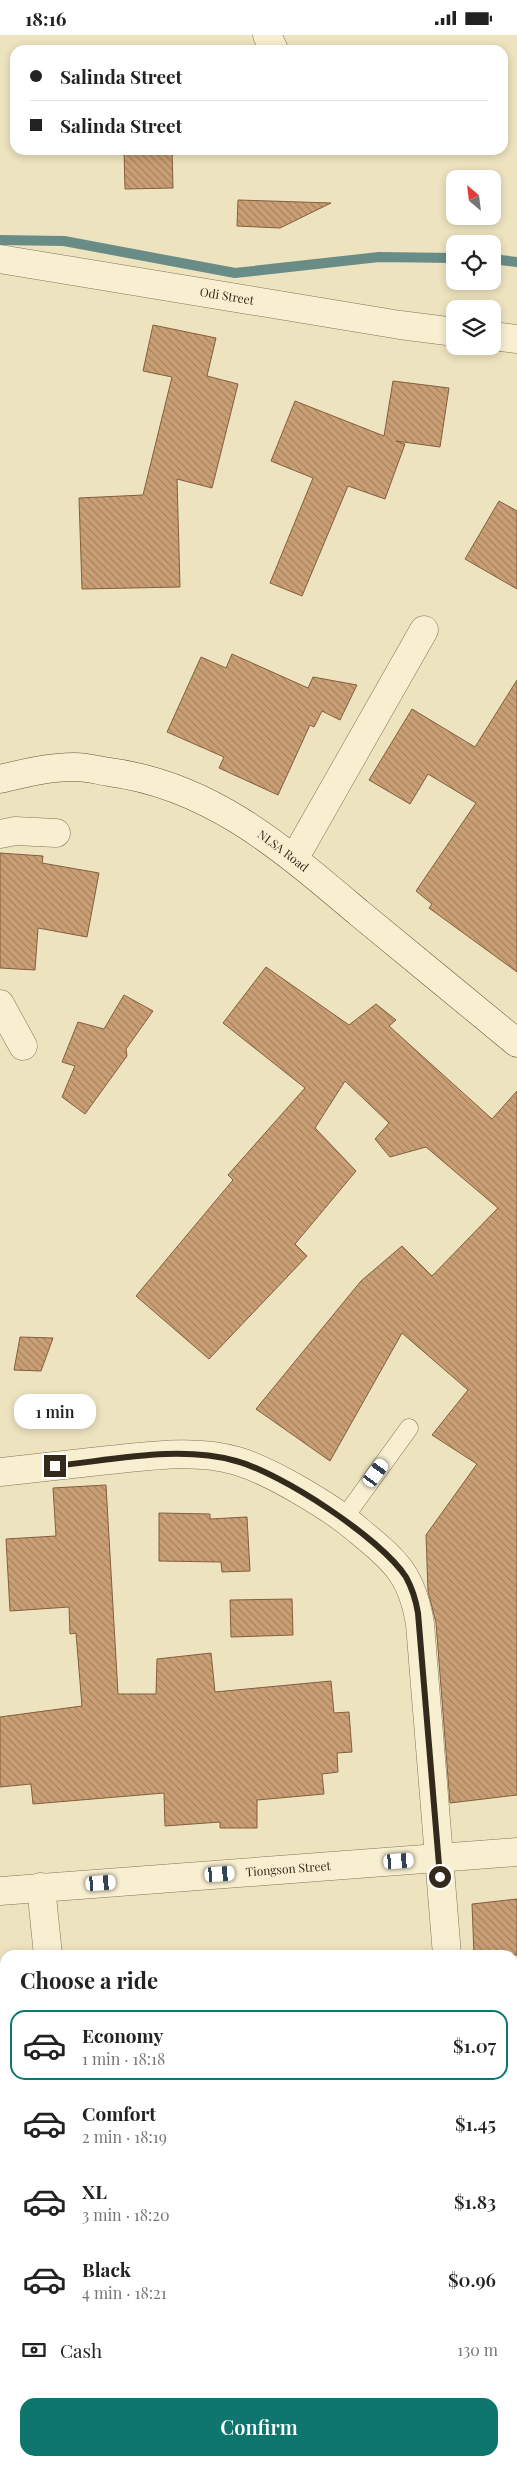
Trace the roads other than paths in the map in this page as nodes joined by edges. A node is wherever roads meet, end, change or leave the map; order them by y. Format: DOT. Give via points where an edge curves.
graph roads {
  1 [pos="0,259"];
  2 [pos="446,331"];
  3 [pos="501,337"];
  4 [pos="517,339"];
  5 [pos="424,630"];
  6 [pos="0,779"];
  7 [pos="56,833"];
  8 [pos="0,834"];
  9 [pos="294,859"];
  10 [pos="0,1004"];
  11 [pos="517,1043"];
  12 [pos="23,1046"];
  13 [pos="409,1428"];
  14 [pos="0,1472"];
  15 [pos="344,1518"];
  16 [pos="517,1852"];
  17 [pos="438,1857"];
  18 [pos="41,1887"];
  19 [pos="0,1891"];
  20 [pos="47,1950"];
  21 [pos="447,1950"];
  1 -- 2 [label="street, Odi Street"];
  3 -- 4 [label="street"];
  5 -- 9 [label="street"];
  6 -- 9 [label="street, NLSA Road" via="39,770 76,767 164,784 206,801 252,827"];
  7 -- 8 [label="street" via="15,831"];
  9 -- 11 [label="street, NLSA Road"];
  10 -- 12 [label="street"];
  13 -- 15 [label="lane"];
  14 -- 15 [label="street" via="166,1455 213,1457 264,1471"];
  15 -- 17 [label="street" via="391,1559 406,1578 416,1601"];
  16 -- 17 [label="street, Tiongson Street"];
  17 -- 18 [label="street, Tiongson Street"];
  17 -- 21 [label="street"];
  18 -- 19 [label="street, Tiongson Street"];
  18 -- 20 [label="street"];
}
